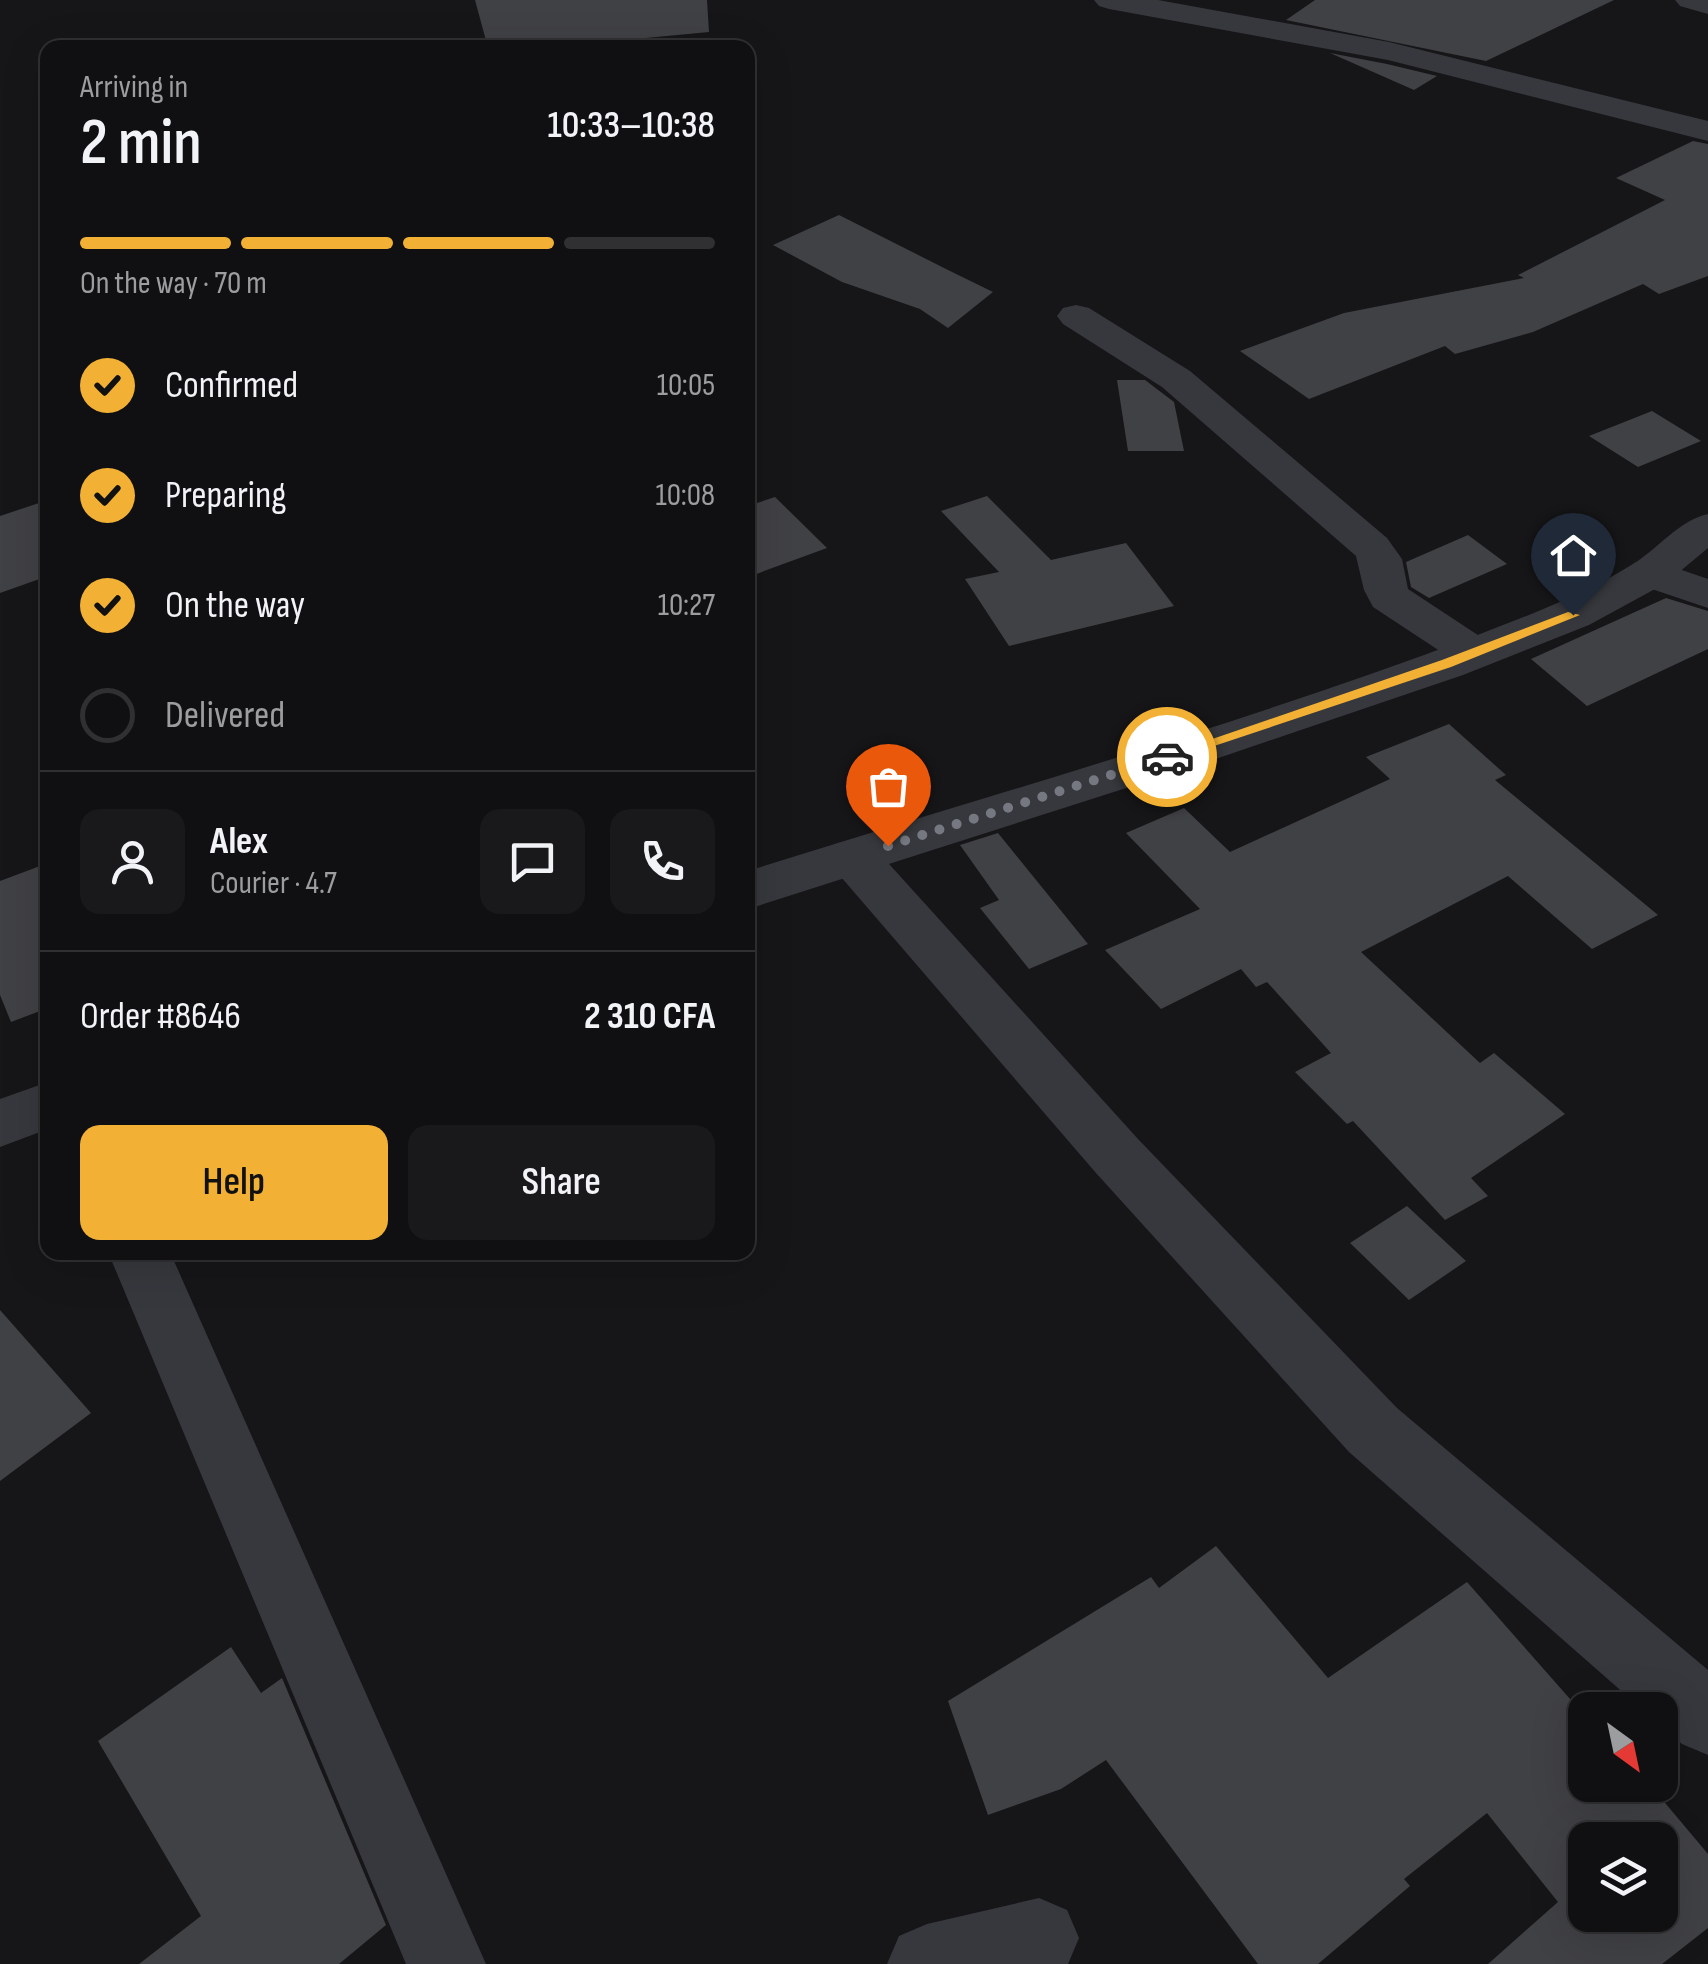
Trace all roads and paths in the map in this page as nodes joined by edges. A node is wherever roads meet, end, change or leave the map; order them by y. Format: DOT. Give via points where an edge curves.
graph roads {
  1 [pos="1109,0"];
  2 [pos="1690,0"];
  3 [pos="1708,6"];
  4 [pos="1708,131"];
  5 [pos="1076,316"];
  6 [pos="1708,528"];
  7 [pos="1650,573"];
  8 [pos="1708,594"];
  9 [pos="1474,653"];
  10 [pos="853,858"];
  11 [pos="755,888"];
  12 [pos="40,1108"];
  13 [pos="0,1123"];
  14 [pos="143,1260"];
  15 [pos="1708,1718"];
  16 [pos="1039,1938"];
  17 [pos="446,1964"];
  18 [pos="927,1964"];
  1 -- 4 [label="street" via="1389,51"];
  2 -- 3 [label="street"];
  5 -- 9 [label="street" via="1192,393 1372,547 1384,566 1389,596"];
  6 -- 7 [label="street"];
  7 -- 8 [label="street"];
  7 -- 9 [label="street" via="1573,615"];
  9 -- 10 [label="street"];
  10 -- 11 [label="street"];
  10 -- 15 [label="street" via="1116,1156 1373,1430"];
  12 -- 13 [label="street"];
  14 -- 17 [label="street"];
  16 -- 18 [label="street"];
}
